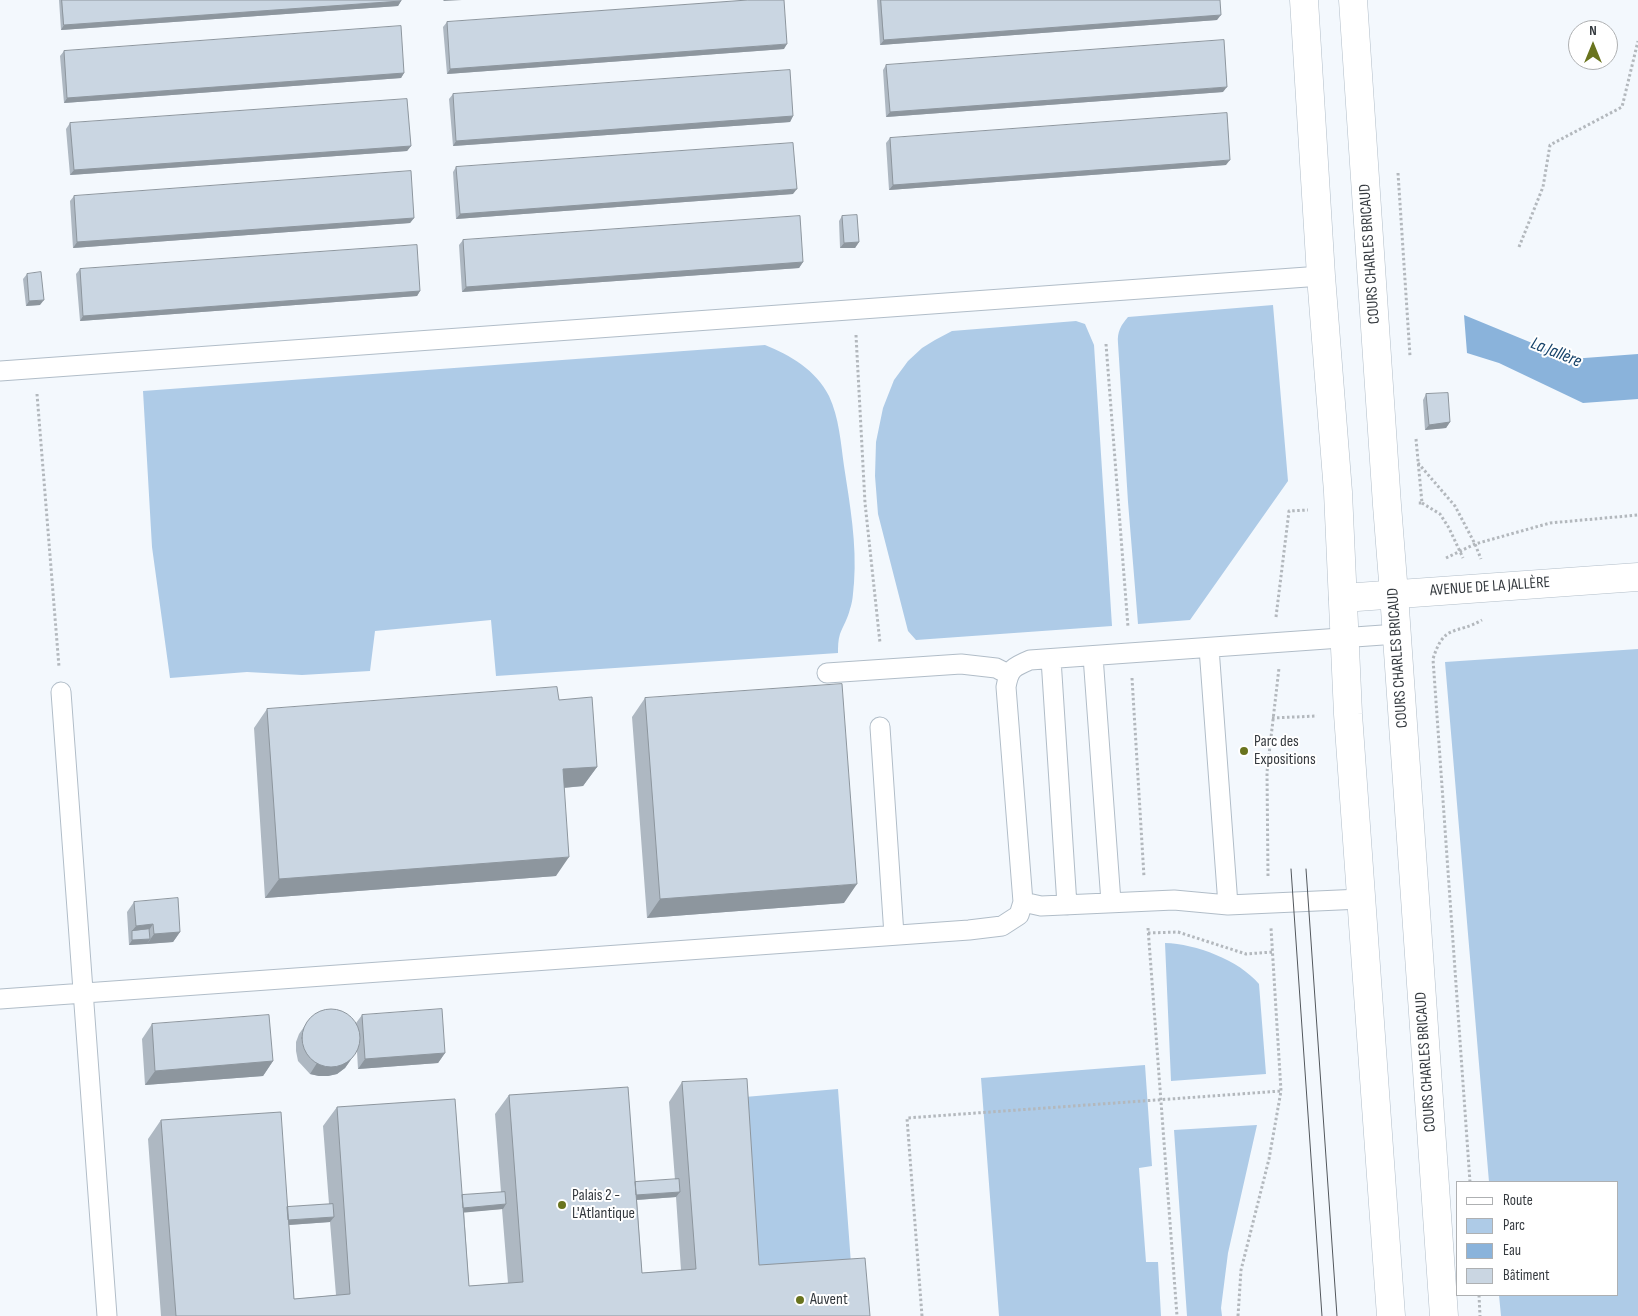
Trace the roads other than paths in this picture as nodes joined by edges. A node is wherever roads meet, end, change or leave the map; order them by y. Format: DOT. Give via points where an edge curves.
graph roads {
  1 [pos="1304,0"];
  2 [pos="1353,0"];
  3 [pos="1322,276"];
  4 [pos="0,371"];
  5 [pos="1638,577"];
  6 [pos="1394,594"];
  7 [pos="1343,598"];
  8 [pos="1397,634"];
  9 [pos="1344,638"];
  10 [pos="1209,648"];
  11 [pos="1093,656"];
  12 [pos="1051,659"];
  13 [pos="827,673"];
  14 [pos="1008,674"];
  15 [pos="61,692"];
  16 [pos="880,727"];
  17 [pos="1361,899"];
  18 [pos="1023,902"];
  19 [pos="1111,902"];
  20 [pos="1067,905"];
  21 [pos="1228,906"];
  22 [pos="894,934"];
  23 [pos="83,993"];
  24 [pos="0,999"];
  25 [pos="107,1316"];
  26 [pos="1391,1316"];
  27 [pos="1444,1316"];
  1 -- 3 [label="main road"];
  2 -- 6 [label="main road, COURS CHARLES BRICAUD"];
  3 -- 4 [label="lane"];
  3 -- 7 [label="main road"];
  5 -- 6 [label="main road, AVENUE DE LA JALLÈRE"];
  6 -- 7 [label="main road, AVENUE DE LA JALLÈRE"];
  6 -- 8 [label="main road, COURS CHARLES BRICAUD"];
  7 -- 9 [label="main road"];
  8 -- 9 [label="lane"];
  8 -- 27 [label="main road, COURS CHARLES BRICAUD"];
  9 -- 10 [label="lane"];
  9 -- 17 [label="main road"];
  10 -- 11 [label="lane"];
  10 -- 21 [label="lane"];
  11 -- 12 [label="lane"];
  11 -- 19 [label="lane"];
  12 -- 14 [label="lane" via="1030,660"];
  12 -- 20 [label="lane"];
  13 -- 14 [label="lane" via="961,664 996,668"];
  14 -- 18 [label="lane" via="1006,687"];
  15 -- 23 [label="lane"];
  16 -- 22 [label="lane"];
  17 -- 21 [label="lane"];
  17 -- 26 [label="main road"];
  18 -- 20 [label="lane" via="1041,906"];
  18 -- 22 [label="lane" via="1018,915 1002,926"];
  19 -- 20 [label="lane"];
  19 -- 21 [label="lane" via="1174,900"];
  22 -- 23 [label="lane"];
  23 -- 24 [label="lane"];
  23 -- 25 [label="lane"];
}
